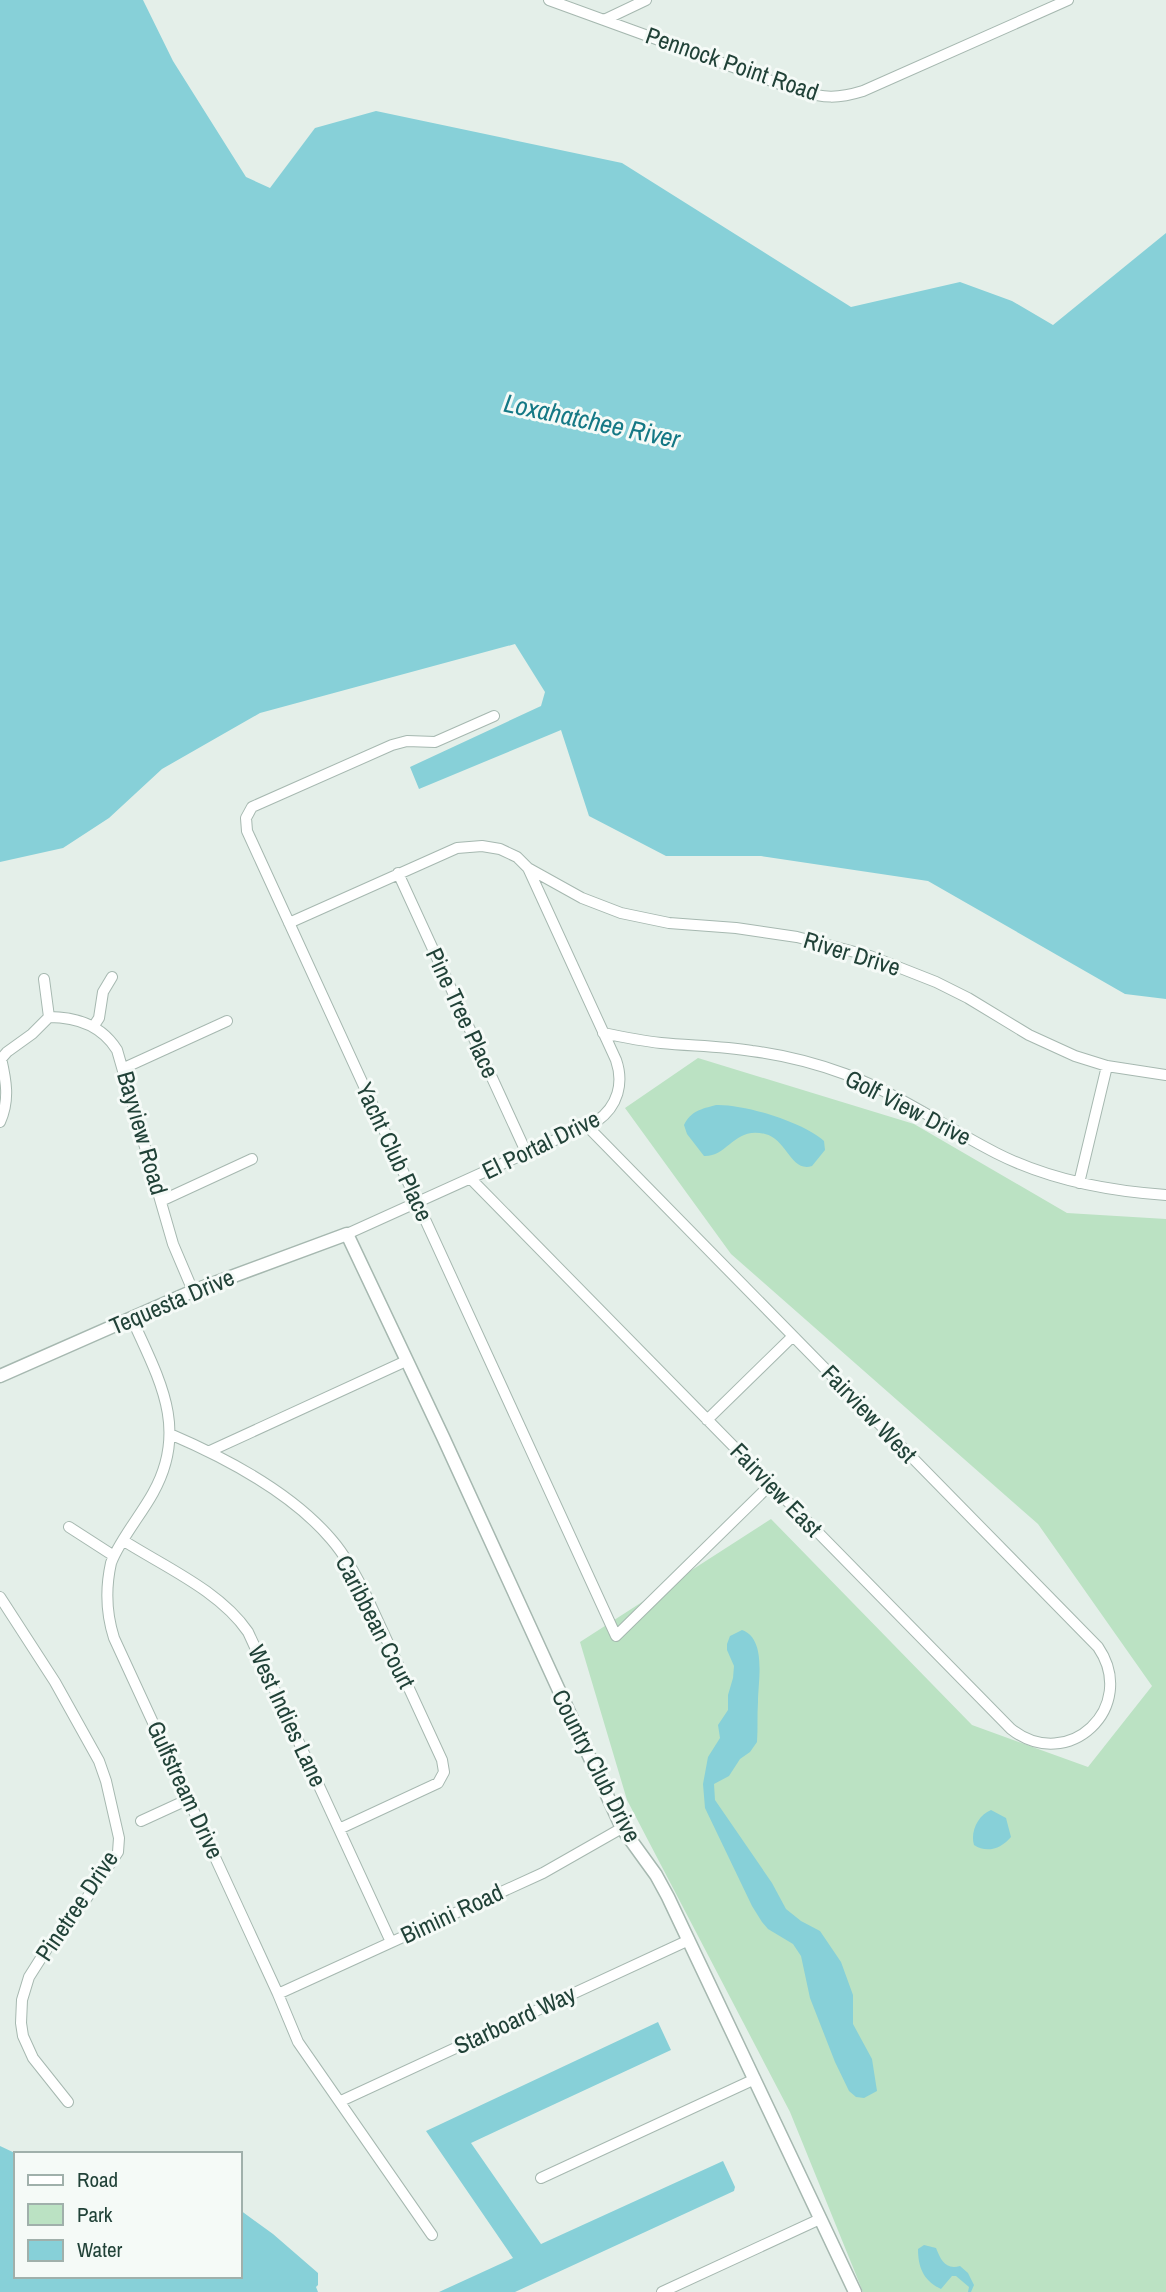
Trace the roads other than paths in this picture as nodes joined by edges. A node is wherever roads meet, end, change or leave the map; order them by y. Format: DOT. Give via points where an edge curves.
graph roads {
  1 [pos="549,0"];
  2 [pos="646,0"];
  3 [pos="1068,0"];
  4 [pos="604,20"];
  5 [pos="494,716"];
  6 [pos="528,868"];
  7 [pos="398,873"];
  8 [pos="289,923"];
  9 [pos="112,978"];
  10 [pos="44,979"];
  11 [pos="49,1017"];
  12 [pos="227,1021"];
  13 [pos="93,1027"];
  14 [pos="603,1033"];
  15 [pos="1,1059"];
  16 [pos="1107,1066"];
  17 [pos="124,1068"];
  18 [pos="1166,1075"];
  19 [pos="0,1122"];
  20 [pos="587,1126"];
  21 [pos="527,1153"];
  22 [pos="252,1159"];
  23 [pos="471,1179"];
  24 [pos="1079,1183"];
  25 [pos="1166,1195"];
  26 [pos="161,1201"];
  27 [pos="418,1203"];
  28 [pos="347,1234"];
  29 [pos="192,1292"];
  30 [pos="132,1319"];
  31 [pos="793,1336"];
  32 [pos="406,1361"];
  33 [pos="0,1376"];
  34 [pos="707,1420"];
  35 [pos="170,1434"];
  36 [pos="210,1451"];
  37 [pos="771,1485"];
  38 [pos="69,1527"];
  39 [pos="124,1541"];
  40 [pos="114,1556"];
  41 [pos="0,1597"];
  42 [pos="1100,1719"];
  43 [pos="189,1799"];
  44 [pos="141,1821"];
  45 [pos="622,1828"];
  46 [pos="339,1829"];
  47 [pos="689,1940"];
  48 [pos="391,1942"];
  49 [pos="278,1994"];
  50 [pos="755,2079"];
  51 [pos="341,2101"];
  52 [pos="68,2102"];
  53 [pos="541,2178"];
  54 [pos="820,2219"];
  55 [pos="432,2235"];
  56 [pos="662,2292"];
  57 [pos="855,2292"];
  1 -- 4 [label="street, Pennock Point Road"];
  2 -- 4 [label="street"];
  3 -- 4 [label="street, Pennock Point Road" via="863,92 834,97 799,91"];
  5 -- 8 [label="street, Yacht Club Place" via="435,742 392,745 248,812 247,831"];
  6 -- 7 [label="street" via="517,857 482,846 457,848"];
  6 -- 14 [label="street, El Portal Drive"];
  6 -- 16 [label="street, River Drive" via="621,913 668,923 762,931 870,956 957,993 1052,1047"];
  7 -- 8 [label="street"];
  7 -- 21 [label="street, Pine Tree Place"];
  8 -- 27 [label="street, Yacht Club Place"];
  9 -- 13 [label="street"];
  10 -- 11 [label="street"];
  11 -- 13 [label="street, Bayview Road"];
  11 -- 15 [label="street"];
  12 -- 17 [label="street"];
  13 -- 17 [label="street, Bayview Road" via="114,1044"];
  14 -- 20 [label="street, El Portal Drive" via="618,1067 620,1085 611,1108"];
  14 -- 24 [label="street, Golf View Drive" via="752,1051 814,1065 903,1100 999,1155"];
  15 -- 19 [label="street" via="7,1086"];
  16 -- 18 [label="street, River Drive"];
  16 -- 24 [label="street"];
  17 -- 26 [label="street, Bayview Road"];
  20 -- 21 [label="street, El Portal Drive"];
  20 -- 31 [label="street, Fairview West"];
  21 -- 23 [label="street, El Portal Drive"];
  22 -- 26 [label="street"];
  23 -- 27 [label="street, El Portal Drive"];
  23 -- 34 [label="street, Fairview East"];
  24 -- 25 [label="street, Golf View Drive"];
  26 -- 29 [label="street, Bayview Road"];
  27 -- 28 [label="street, El Portal Drive"];
  27 -- 37 [label="street, Yacht Club Place" via="616,1636"];
  28 -- 29 [label="street, Tequesta Drive"];
  28 -- 32 [label="street, Country Club Drive"];
  29 -- 30 [label="street, Tequesta Drive"];
  30 -- 33 [label="street, Tequesta Drive"];
  30 -- 35 [label="street, Gulfstream Drive" via="162,1385"];
  31 -- 34 [label="street"];
  31 -- 42 [label="street, Fairview West" via="1098,1647 1110,1686"];
  32 -- 36 [label="street"];
  32 -- 45 [label="street, Country Club Drive"];
  34 -- 37 [label="street, Fairview East"];
  35 -- 36 [label="street, Caribbean Court"];
  35 -- 39 [label="street, Gulfstream Drive" via="160,1480"];
  36 -- 46 [label="street, Caribbean Court" via="281,1494 340,1550 365,1593 442,1760 444,1772 438,1783"];
  37 -- 42 [label="street, Fairview East" via="1016,1733 1035,1742 1055,1744 1073,1740"];
  38 -- 40 [label="street"];
  39 -- 40 [label="street, Gulfstream Drive"];
  39 -- 46 [label="street, West Indies Lane" via="217,1599 239,1620 252,1639"];
  40 -- 43 [label="street, Gulfstream Drive" via="107,1578 106,1609 114,1639"];
  41 -- 52 [label="street, Pinetree Drive" via="99,1761 119,1838 118,1852 48,1947 22,2000 23,2036 33,2058"];
  43 -- 44 [label="street"];
  43 -- 49 [label="street, Gulfstream Drive"];
  45 -- 47 [label="street, Country Club Drive" via="656,1875"];
  45 -- 48 [label="street, Bimini Road" via="543,1873"];
  46 -- 48 [label="street, West Indies Lane"];
  47 -- 50 [label="street, Country Club Drive"];
  47 -- 51 [label="street, Starboard Way"];
  48 -- 49 [label="street, Bimini Road"];
  49 -- 51 [label="street, Gulfstream Drive" via="298,2042"];
  50 -- 53 [label="street"];
  50 -- 54 [label="street, Country Club Drive"];
  51 -- 55 [label="street, Gulfstream Drive"];
  54 -- 56 [label="street"];
  54 -- 57 [label="street, Country Club Drive"];
}
